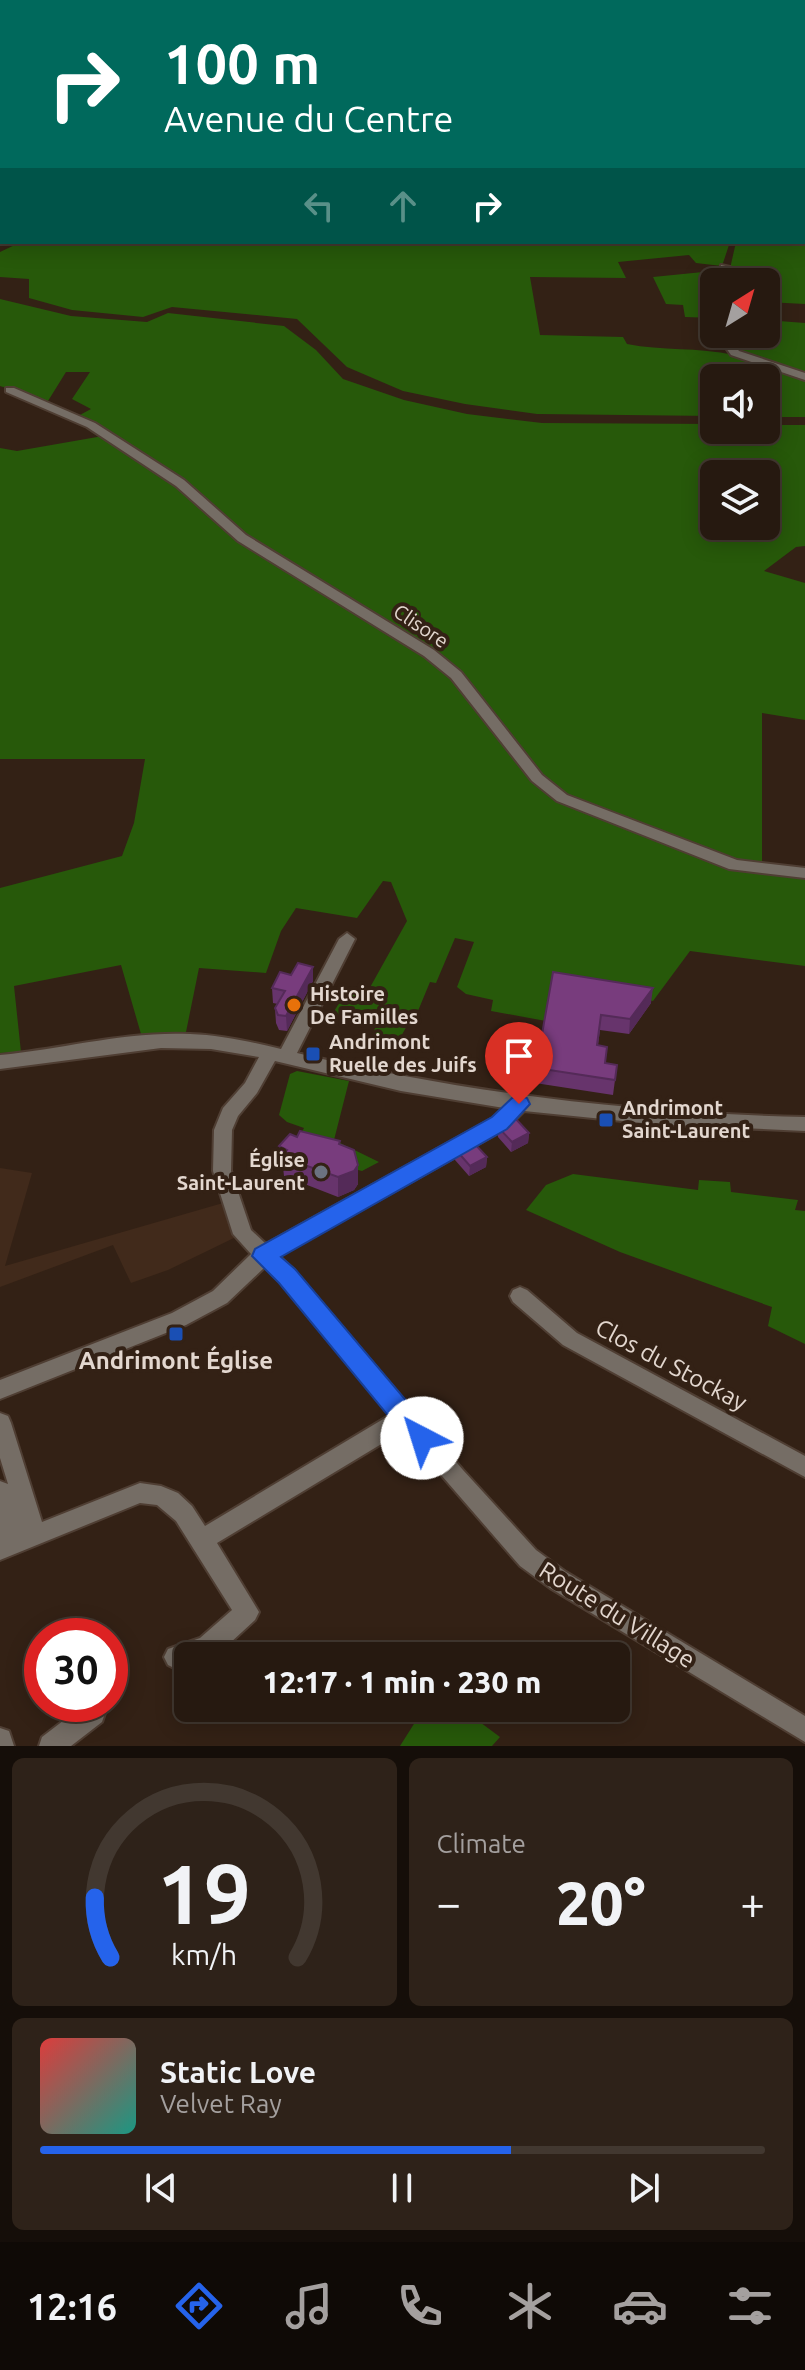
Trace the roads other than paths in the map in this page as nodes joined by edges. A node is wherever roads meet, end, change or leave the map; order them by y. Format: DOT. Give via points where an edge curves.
graph roads {
  1 [pos="731,348"];
  2 [pos="805,377"];
  3 [pos="10,390"];
  4 [pos="805,873"];
  5 [pos="347,939"];
  6 [pos="277,1056"];
  7 [pos="0,1062"];
  8 [pos="519,1104"];
  9 [pos="805,1124"];
  10 [pos="263,1256"];
  11 [pos="520,1296"];
  12 [pos="0,1390"];
  13 [pos="405,1418"];
  14 [pos="0,1423"];
  15 [pos="805,1467"];
  16 [pos="0,1491"];
  17 [pos="202,1540"];
  18 [pos="16,1542"];
  19 [pos="214,1642"];
  20 [pos="82,1722"];
  21 [pos="805,1730"];
  22 [pos="0,1740"];
  23 [pos="2,1746"];
  24 [pos="51,1746"];
  1 -- 2 [label="street"];
  3 -- 4 [label="street, Clisore" via="91,425 180,483 242,538 429,653 456,675 537,778 562,798 735,865"];
  5 -- 6 [label="street, Route du Village"];
  6 -- 7 [label="street" via="177,1040"];
  6 -- 8 [label="street"];
  6 -- 10 [label="street, Route du Village" via="238,1100 223,1130 222,1171 229,1194 243,1234"];
  8 -- 9 [label="street" via="700,1123"];
  8 -- 10 [label="street" via="500,1123"];
  10 -- 12 [label="street" via="220,1297 179,1319"];
  10 -- 13 [label="street, Route du Village" via="287,1276"];
  11 -- 15 [label="street, Clos du Stockay" via="570,1339"];
  13 -- 17 [label="street"];
  13 -- 21 [label="street, Route du Village" via="528,1558"];
  14 -- 18 [label="street"];
  16 -- 18 [label="street"];
  17 -- 18 [label="street" via="169,1498 157,1492 140,1493"];
  17 -- 19 [label="street" via="247,1612"];
  20 -- 24 [label="street"];
  22 -- 23 [label="street"];
}
